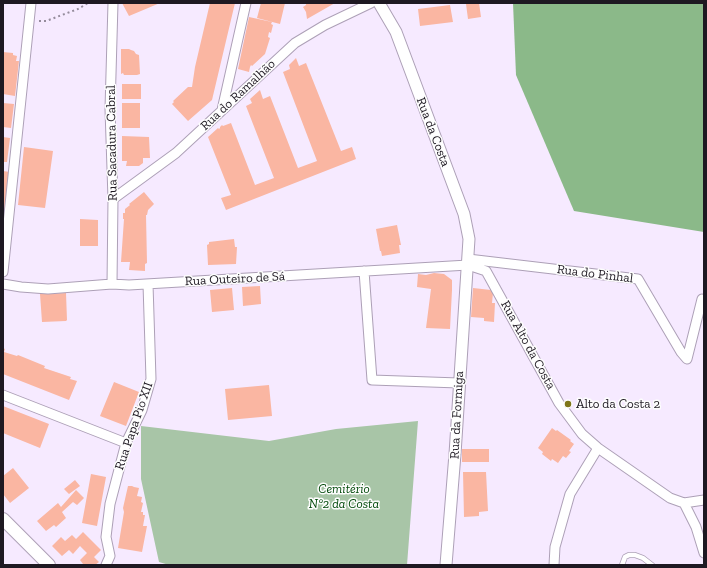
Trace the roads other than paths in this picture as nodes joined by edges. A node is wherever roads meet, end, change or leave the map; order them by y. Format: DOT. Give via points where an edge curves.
graph roads {
  1 [pos="31,3"];
  2 [pos="113,3"];
  3 [pos="246,3"];
  4 [pos="371,3"];
  5 [pos="379,3"];
  6 [pos="222,110"];
  7 [pos="113,199"];
  8 [pos="468,262"];
  9 [pos="364,271"];
  10 [pos="3,272"];
  11 [pos="3,284"];
  12 [pos="112,284"];
  13 [pos="148,284"];
  14 [pos="702,299"];
  15 [pos="458,383"];
  16 [pos="3,395"];
  17 [pos="126,443"];
  18 [pos="598,448"];
  19 [pos="704,500"];
  20 [pos="684,503"];
  21 [pos="3,519"];
  22 [pos="704,553"];
  23 [pos="49,565"];
  24 [pos="106,565"];
  25 [pos="446,565"];
  26 [pos="554,565"];
  27 [pos="622,565"];
  28 [pos="652,565"];
  1 -- 10 [label="street"];
  2 -- 7 [label="street, Rua Sacadura Cabral" via="110,109"];
  3 -- 6 [label="street"];
  4 -- 6 [label="street, Rua do Ramalhão" via="295,43"];
  5 -- 8 [label="street, Rua da Costa" via="396,32 464,214"];
  6 -- 7 [label="street, Rua do Ramalhão" via="176,153"];
  7 -- 12 [label="street, Rua Sacadura Cabral"];
  8 -- 9 [label="street, Rua Outeiro de Sá"];
  8 -- 14 [label="street, Rua do Pinhal" via="638,279 688,360"];
  8 -- 15 [label="street, Rua da Formiga"];
  8 -- 18 [label="street, Rua Alto da Costa" via="486,271 559,403 582,434"];
  9 -- 13 [label="street, Rua Outeiro de Sá"];
  9 -- 15 [label="street" via="372,380"];
  11 -- 12 [label="street, Rua Outeiro de Sá" via="48,289"];
  12 -- 13 [label="street, Rua Outeiro de Sá"];
  13 -- 17 [label="street, Rua Papa Pio XII" via="151,379 142,410"];
  15 -- 25 [label="street, Rua da Formiga"];
  16 -- 17 [label="street"];
  17 -- 24 [label="street, Rua Papa Pio XII" via="110,504 106,537 110,556"];
  18 -- 20 [label="street, Rua Alto da Costa" via="670,498"];
  18 -- 26 [label="street" via="570,494 555,547"];
  19 -- 20 [label="street"];
  20 -- 22 [label="street" via="696,527"];
  21 -- 23 [label="main road"];
  27 -- 28 [label="lane" via="629,555 644,558"];
}
